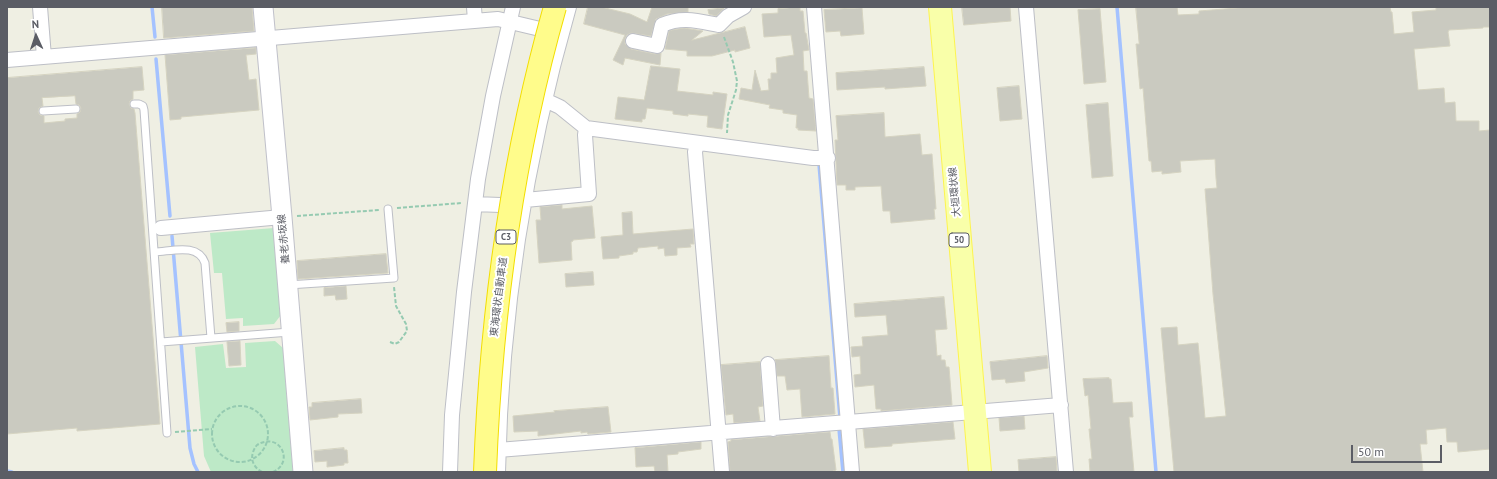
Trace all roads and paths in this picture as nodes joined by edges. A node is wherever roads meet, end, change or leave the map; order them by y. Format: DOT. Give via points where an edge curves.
graph roads {
  1 [pos="40,7"];
  2 [pos="262,7"];
  3 [pos="513,7"];
  4 [pos="555,7"];
  5 [pos="569,7"];
  6 [pos="744,7"];
  7 [pos="814,7"];
  8 [pos="940,7"];
  9 [pos="1026,7"];
  10 [pos="474,14"];
  11 [pos="509,21"];
  12 [pos="719,25"];
  13 [pos="561,34"];
  14 [pos="265,38"];
  15 [pos="633,41"];
  16 [pos="44,57"];
  17 [pos="7,60"];
  18 [pos="545,100"];
  19 [pos="134,104"];
  20 [pos="76,109"];
  21 [pos="43,111"];
  22 [pos="586,128"];
  23 [pos="697,143"];
  24 [pos="726,146"];
  25 [pos="828,158"];
  26 [pos="525,200"];
  27 [pos="475,204"];
  28 [pos="388,209"];
  29 [pos="282,218"];
  30 [pos="160,228"];
  31 [pos="155,252"];
  32 [pos="394,278"];
  33 [pos="288,285"];
  34 [pos="292,331"];
  35 [pos="211,338"];
  36 [pos="161,342"];
  37 [pos="390,342"];
  38 [pos="768,364"];
  39 [pos="1061,405"];
  40 [pos="974,411"];
  41 [pos="849,423"];
  42 [pos="212,429"];
  43 [pos="773,429"];
  44 [pos="167,432"];
  45 [pos="182,432"];
  46 [pos="719,433"];
  47 [pos="267,441"];
  48 [pos="498,450"];
  49 [pos="252,459"];
  50 [pos="262,472"];
  51 [pos="273,472"];
  52 [pos="303,472"];
  53 [pos="450,472"];
  54 [pos="485,472"];
  55 [pos="498,472"];
  56 [pos="722,472"];
  57 [pos="852,472"];
  58 [pos="980,472"];
  59 [pos="1066,472"];
  1 -- 16 [label="street"];
  2 -- 14 [label="main road, 養老赤坂線"];
  3 -- 11 [label="street"];
  4 -- 54 [label="highway, 東海環状自動車道 / C3, bridge" via="528,117 510,214 496,315 487,414"];
  5 -- 13 [label="street"];
  6 -- 12 [label="street" via="728,16"];
  7 -- 25 [label="street"];
  8 -- 40 [label="main road, 大垣環状線 / 50"];
  9 -- 39 [label="street"];
  10 -- 11 [label="street"];
  10 -- 14 [label="street"];
  11 -- 13 [label="street"];
  11 -- 27 [label="street"];
  12 -- 15 [label="street" via="684,19 671,20 662,25 657,46"];
  12 -- 24 [label="path" via="731,56 737,82 728,116"];
  13 -- 18 [label="street"];
  14 -- 16 [label="street"];
  14 -- 29 [label="main road, 養老赤坂線"];
  16 -- 17 [label="street"];
  18 -- 22 [label="street" via="560,107"];
  18 -- 26 [label="street"];
  19 -- 31 [label="lane" via="144,106"];
  20 -- 21 [label="lane"];
  22 -- 23 [label="street"];
  22 -- 26 [label="street" via="589,194"];
  23 -- 24 [label="street"];
  23 -- 46 [label="street" via="695,152"];
  24 -- 25 [label="street"];
  25 -- 41 [label="street"];
  26 -- 27 [label="street" via="500,205"];
  26 -- 48 [label="street" via="510,304"];
  27 -- 53 [label="street" via="453,407"];
  28 -- 32 [label="lane"];
  29 -- 30 [label="street"];
  29 -- 33 [label="main road, 養老赤坂線"];
  31 -- 35 [label="lane" via="197,251 203,256 206,263"];
  31 -- 36 [label="lane"];
  32 -- 33 [label="lane"];
  32 -- 37 [label="path" via="396,306 407,330 399,342"];
  33 -- 34 [label="main road, 養老赤坂線"];
  34 -- 35 [label="lane"];
  34 -- 52 [label="main road, 養老赤坂線"];
  35 -- 36 [label="lane"];
  36 -- 44 [label="lane"];
  38 -- 43 [label="street"];
  39 -- 40 [label="street"];
  39 -- 59 [label="street"];
  40 -- 41 [label="street"];
  40 -- 58 [label="main road, 大垣環状線 / 50"];
  41 -- 43 [label="street"];
  41 -- 57 [label="street"];
  42 -- 45 [label="path"];
  42 -- 47 [label="path" via="217,417 227,408 245,406 257,411 266,422"];
  42 -- 49 [label="path" via="212,439 222,456 240,462"];
  43 -- 46 [label="street"];
  46 -- 48 [label="street"];
  46 -- 56 [label="street"];
  47 -- 49 [label="path" via="265,448"];
  47 -- 49 [label="path" via="257,445"];
  47 -- 51 [label="path" via="277,444 283,452 283,463"];
  48 -- 55 [label="street"];
  49 -- 50 [label="path" via="257,469"];
}
